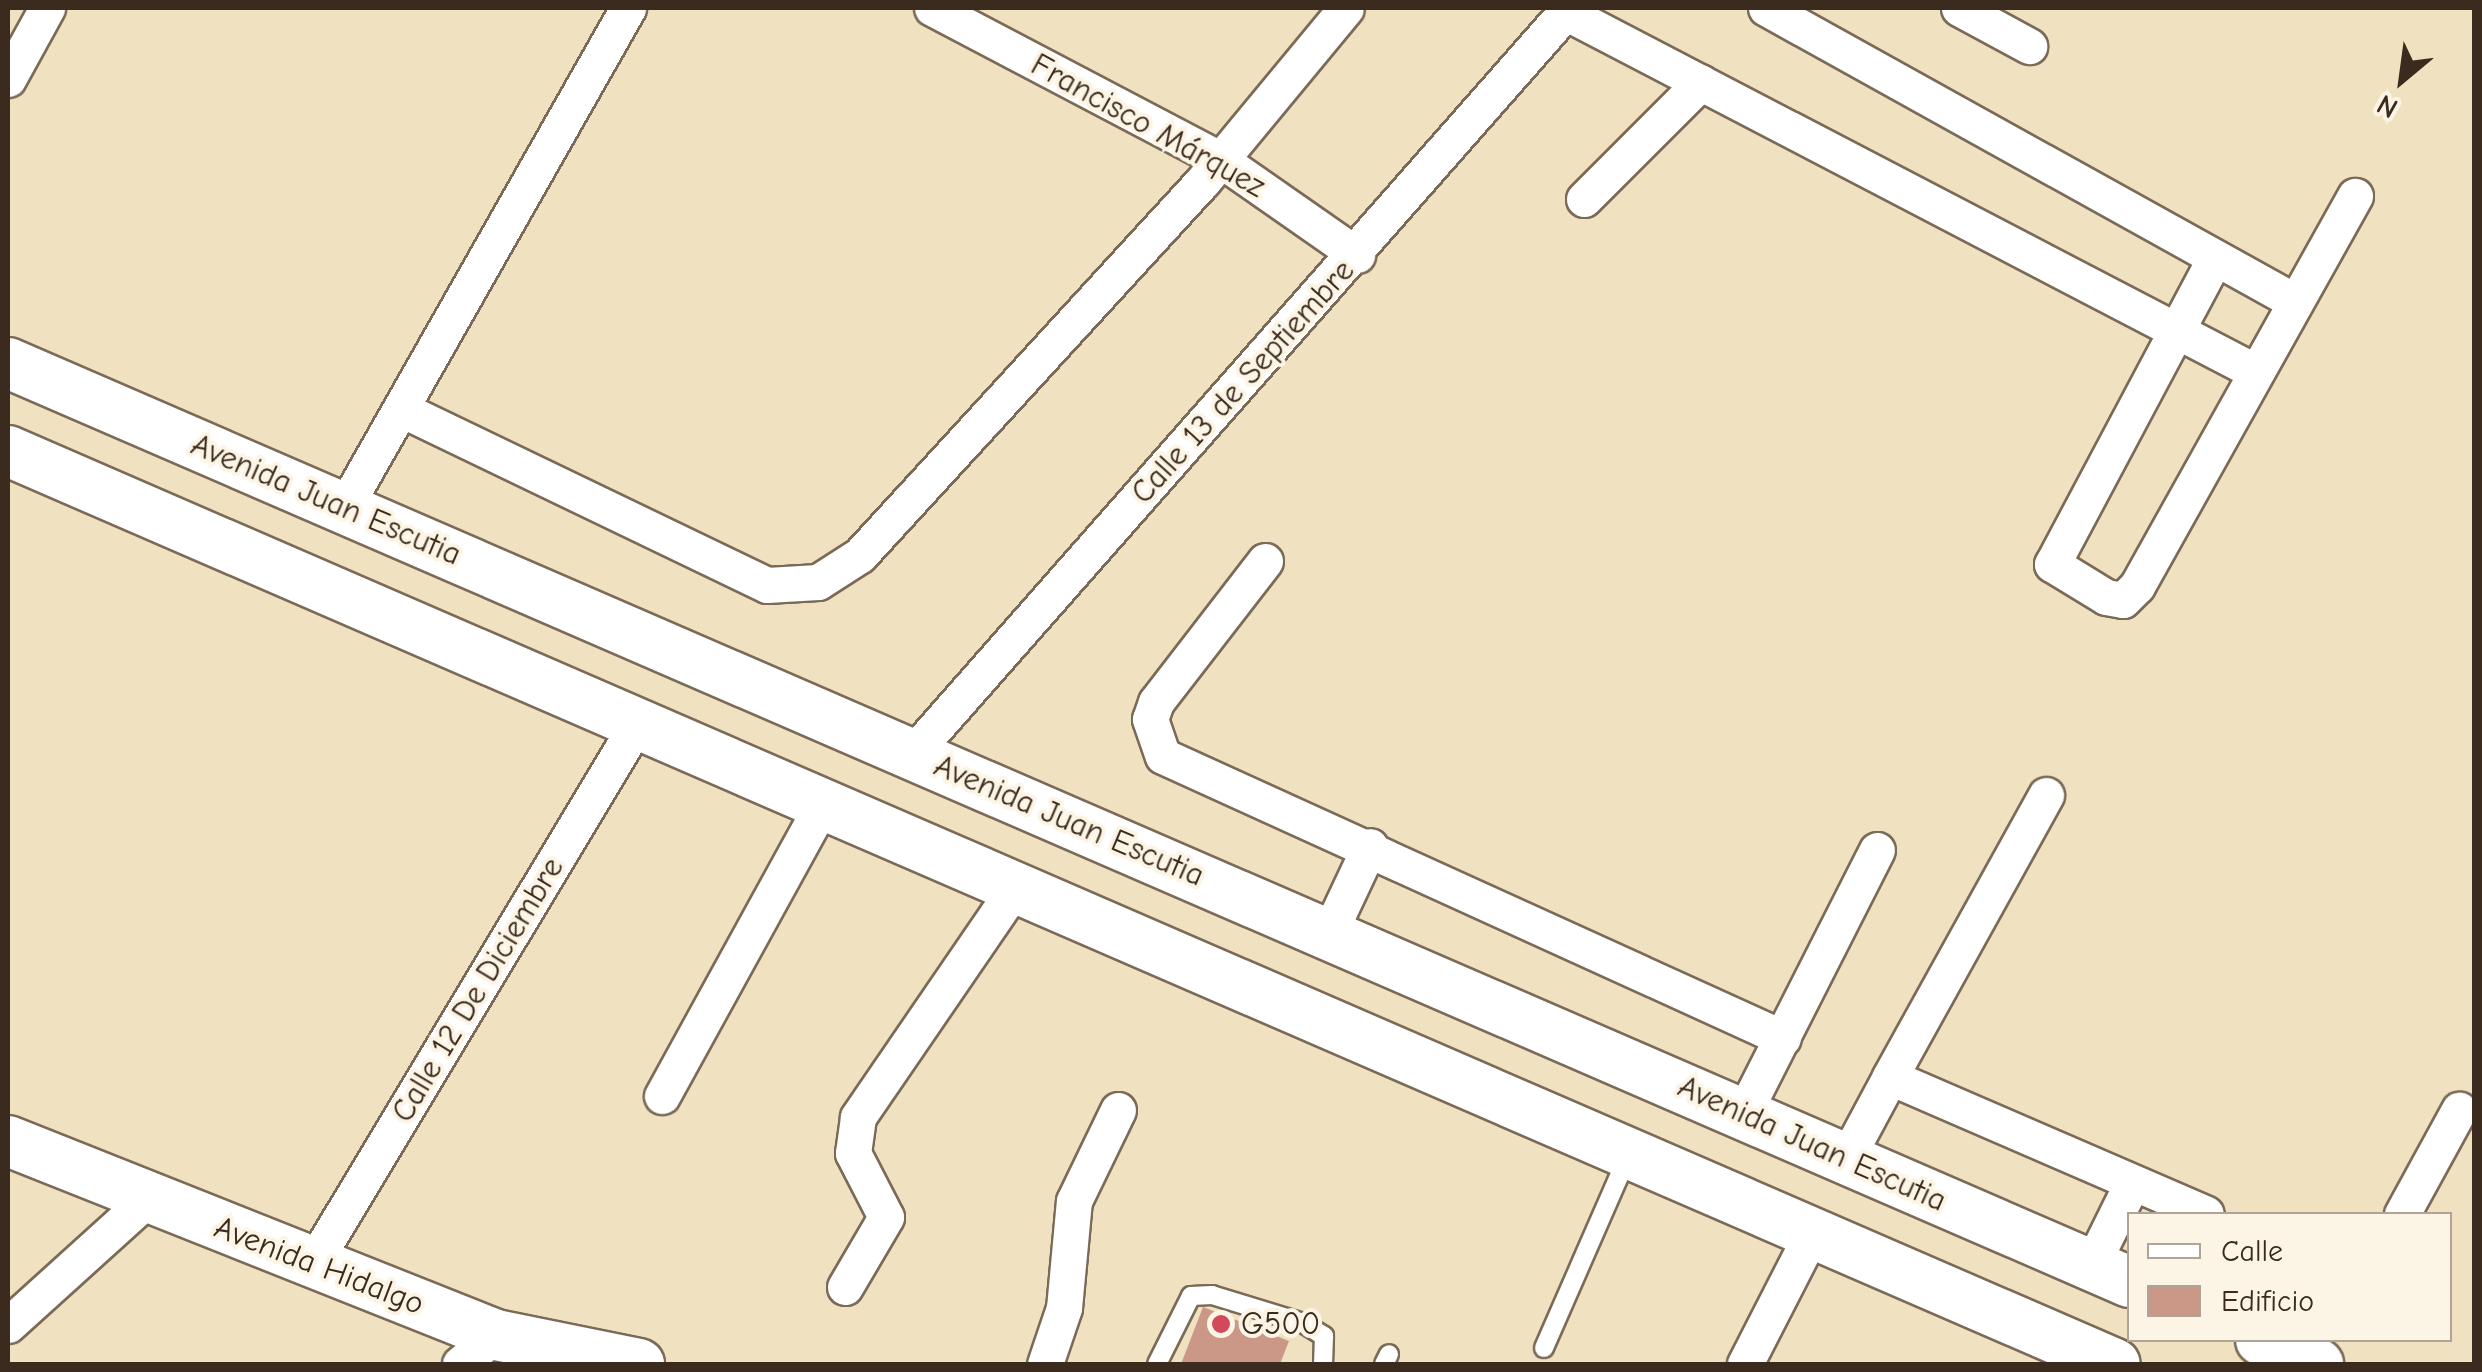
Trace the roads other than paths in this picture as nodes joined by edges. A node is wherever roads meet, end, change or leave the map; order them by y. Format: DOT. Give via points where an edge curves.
graph roads {
  1 [pos="47,8"];
  2 [pos="628,8"];
  3 [pos="932,8"];
  4 [pos="1346,8"];
  5 [pos="1766,8"];
  6 [pos="1959,8"];
  7 [pos="1567,10"];
  8 [pos="2029,46"];
  9 [pos="8,80"];
  10 [pos="1701,82"];
  11 [pos="1221,160"];
  12 [pos="2354,196"];
  13 [pos="1584,199"];
  14 [pos="1357,255"];
  15 [pos="2215,258"];
  16 [pos="2294,302"];
  17 [pos="2177,330"];
  18 [pos="8,363"];
  19 [pos="2254,372"];
  20 [pos="401,409"];
  21 [pos="8,451"];
  22 [pos="344,508"];
  23 [pos="1264,561"];
  24 [pos="640,719"];
  25 [pos="913,753"];
  26 [pos="2046,794"];
  27 [pos="826,798"];
  28 [pos="1370,846"];
  29 [pos="1878,850"];
  30 [pos="1018,883"];
  31 [pos="1328,933"];
  32 [pos="1783,1038"];
  33 [pos="1890,1076"];
  34 [pos="662,1096"];
  35 [pos="1118,1110"];
  36 [pos="2460,1110"];
  37 [pos="1744,1114"];
  38 [pos="1630,1151"];
  39 [pos="14,1153"];
  40 [pos="1846,1159"];
  41 [pos="2132,1183"];
  42 [pos="144,1202"];
  43 [pos="2201,1212"];
  44 [pos="2403,1212"];
  45 [pos="1813,1231"];
  46 [pos="315,1260"];
  47 [pos="2110,1274"];
  48 [pos="846,1286"];
  49 [pos="8,1325"];
  50 [pos="2266,1342"];
  51 [pos="2333,1342"];
  52 [pos="1544,1348"];
  53 [pos="478,1350"];
  54 [pos="638,1364"];
  55 [pos="1045,1364"];
  56 [pos="1158,1364"];
  57 [pos="1323,1364"];
  58 [pos="1744,1364"];
  59 [pos="2115,1364"];
  60 [pos="2320,1364"];
  1 -- 9 [label="street"];
  2 -- 20 [label="street"];
  3 -- 11 [label="street, Francisco Márquez"];
  4 -- 11 [label="street"];
  5 -- 15 [label="street"];
  6 -- 8 [label="street"];
  7 -- 10 [label="street"];
  7 -- 14 [label="street, Calle 13 de Septiembre"];
  10 -- 13 [label="street"];
  10 -- 17 [label="street"];
  11 -- 14 [label="street, Francisco Márquez"];
  11 -- 20 [label="street" via="860,555 818,582 767,585"];
  12 -- 16 [label="street"];
  14 -- 25 [label="street, Calle 13 de Septiembre"];
  15 -- 16 [label="street"];
  15 -- 17 [label="street"];
  16 -- 19 [label="street"];
  17 -- 19 [label="street"];
  17 -- 19 [label="street" via="2059,545 2052,564 2066,579 2124,600 2137,586"];
  18 -- 22 [label="main road, Avenida Juan Escutia"];
  20 -- 22 [label="street"];
  21 -- 24 [label="main road"];
  22 -- 25 [label="main road, Avenida Juan Escutia"];
  23 -- 28 [label="street" via="1156,702 1153,740 1181,766"];
  24 -- 27 [label="main road"];
  24 -- 46 [label="street, Calle 12 De Diciembre"];
  25 -- 31 [label="main road, Avenida Juan Escutia"];
  26 -- 33 [label="street"];
  27 -- 30 [label="main road"];
  27 -- 34 [label="street"];
  28 -- 31 [label="street"];
  28 -- 32 [label="street"];
  29 -- 32 [label="street"];
  30 -- 38 [label="main road"];
  30 -- 48 [label="street" via="858,1117 853,1153 886,1217"];
  31 -- 37 [label="main road, Avenida Juan Escutia"];
  32 -- 37 [label="street"];
  33 -- 40 [label="street"];
  33 -- 41 [label="street"];
  35 -- 55 [label="street" via="1074,1202 1064,1308"];
  36 -- 44 [label="street"];
  37 -- 40 [label="main road, Avenida Juan Escutia"];
  38 -- 45 [label="main road"];
  38 -- 52 [label="lane"];
  39 -- 42 [label="main road, Avenida Hidalgo"];
  40 -- 47 [label="main road, Avenida Juan Escutia"];
  41 -- 43 [label="street"];
  41 -- 47 [label="street"];
  42 -- 46 [label="main road, Avenida Hidalgo"];
  42 -- 49 [label="street"];
  45 -- 58 [label="street"];
  45 -- 59 [label="main road"];
  46 -- 53 [label="main road, Avenida Hidalgo"];
  50 -- 60 [label="main road"];
  51 -- 60 [label="street"];
  53 -- 54 [label="main road, Avenida Hidalgo"];
  56 -- 57 [label="lane" via="1191,1296 1212,1295 1324,1336"];
}
